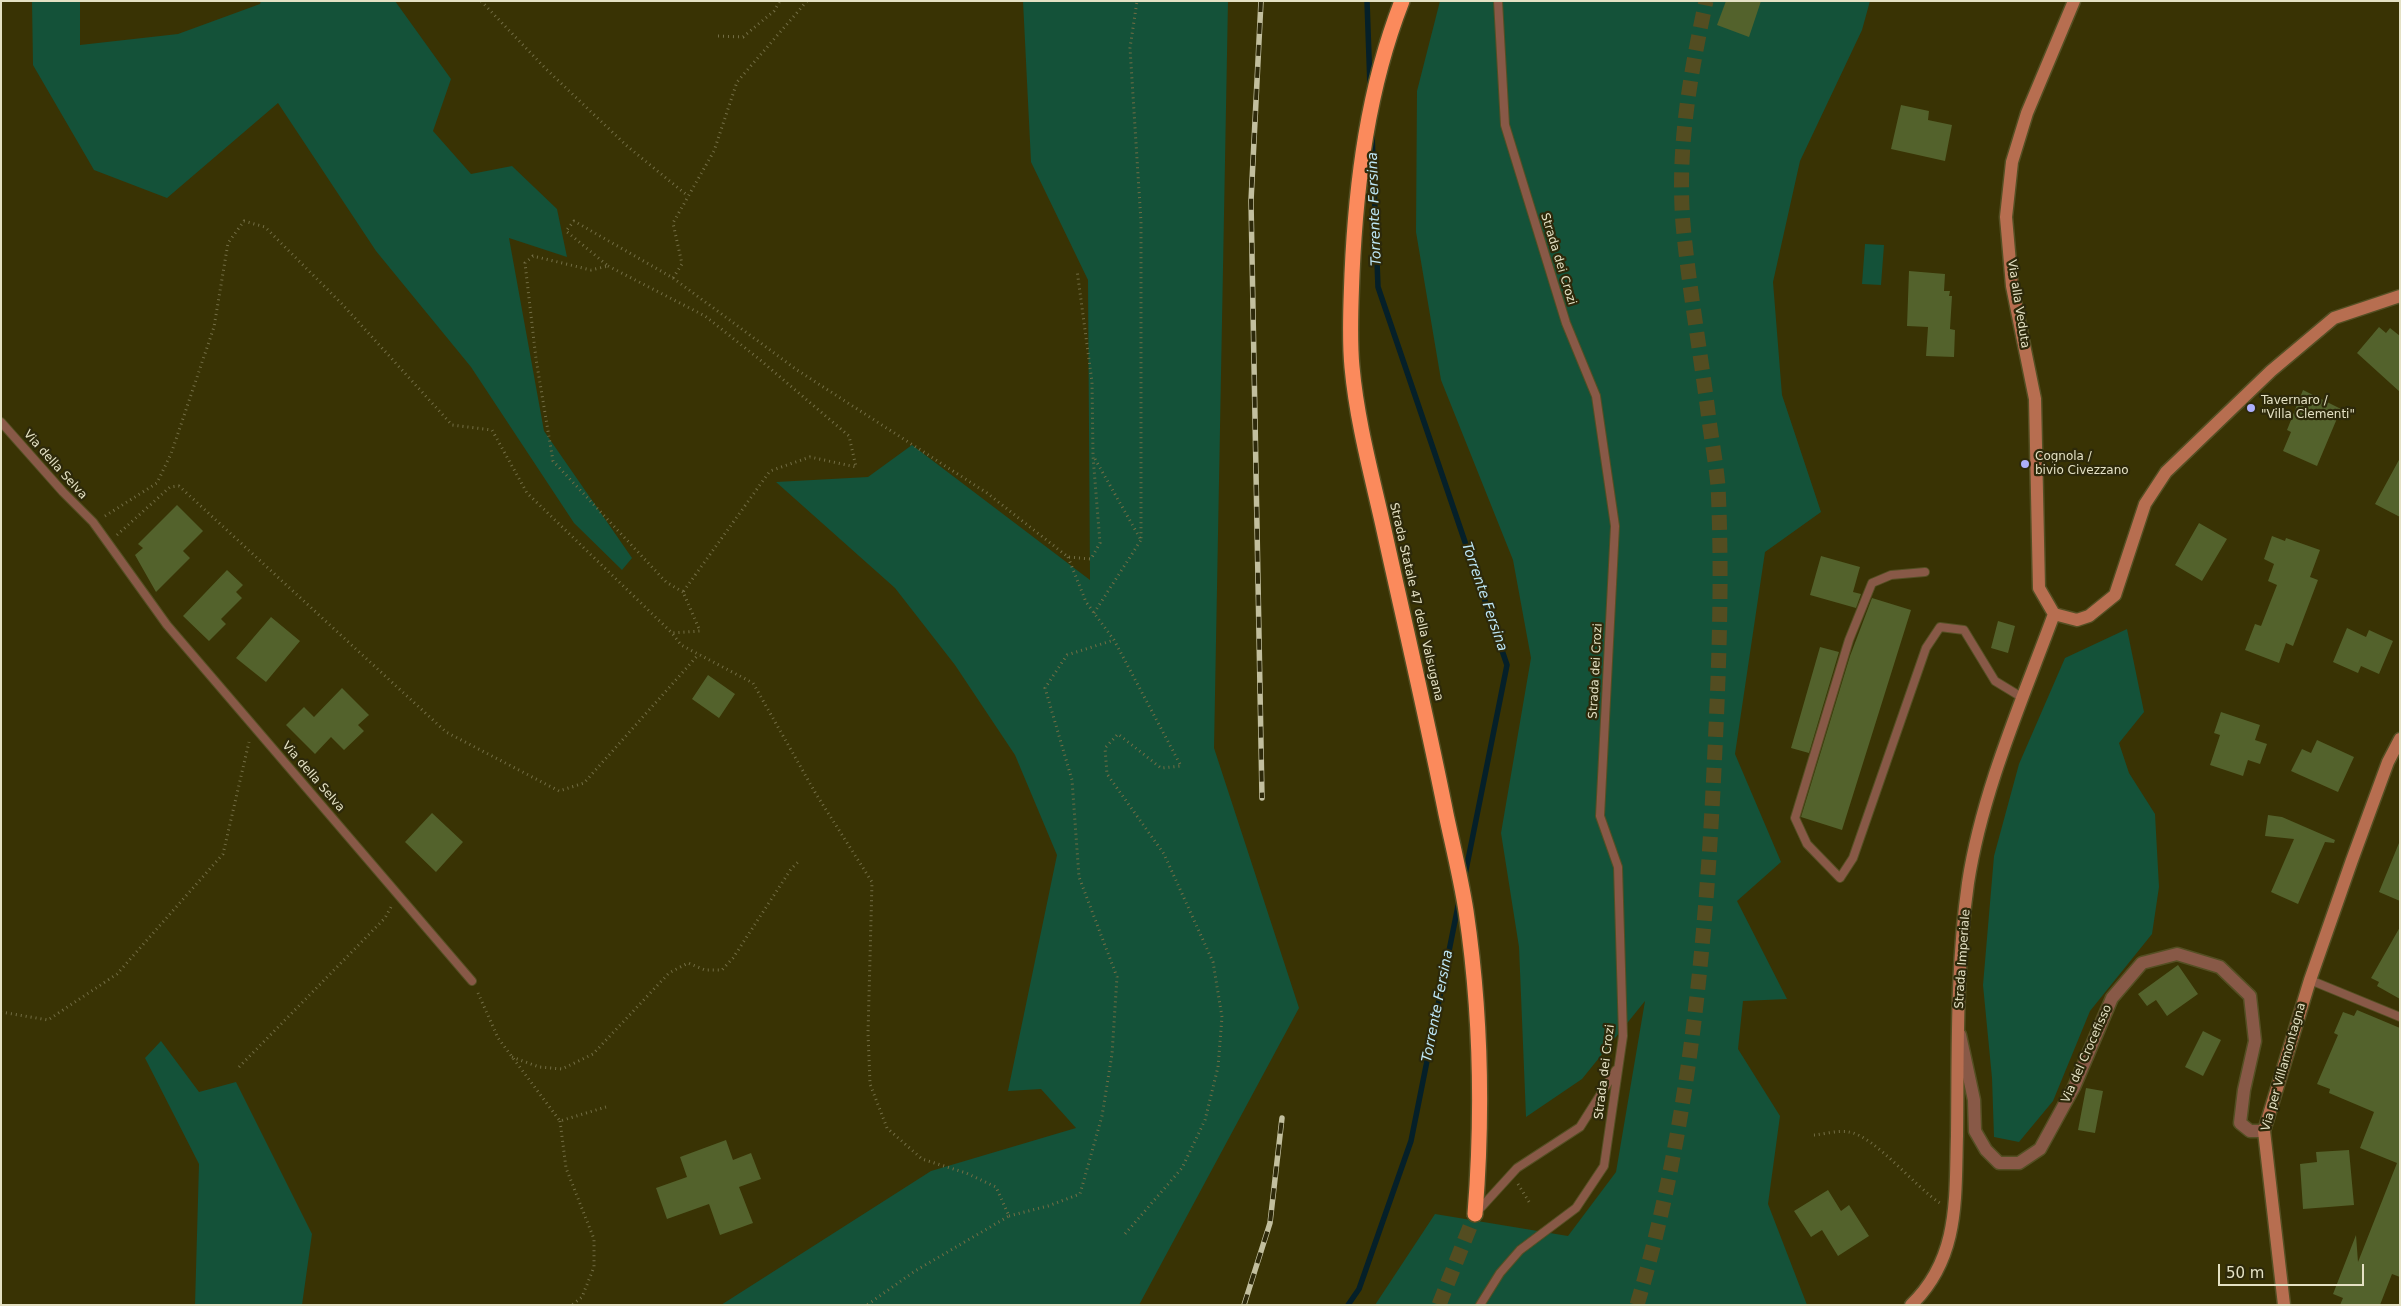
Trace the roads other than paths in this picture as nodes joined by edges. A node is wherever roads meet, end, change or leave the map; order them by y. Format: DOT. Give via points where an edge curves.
graph roads {
  1 [pos="1402,1"];
  2 [pos="1498,1"];
  3 [pos="2074,1"];
  4 [pos="2400,296"];
  5 [pos="1,422"];
  6 [pos="1925,572"];
  7 [pos="2054,614"];
  8 [pos="2023,698"];
  9 [pos="2400,739"];
  10 [pos="472,980"];
  11 [pos="2310,980"];
  12 [pos="2400,1017"];
  13 [pos="1958,1029"];
  14 [pos="1618,1066"];
  15 [pos="2264,1131"];
  16 [pos="1476,1214"];
  17 [pos="1480,1305"];
  18 [pos="1911,1305"];
  19 [pos="2284,1305"];
  1 -- 16 [label="highway, Strada Statale 47 della Valsugana" via="1378,80 1358,179 1351,302 1352,366 1362,432 1420,687 1465,908 1475,978 1481,1091"];
  2 -- 14 [label="lane, Strada dei Crozi" via="1505,125 1566,322 1596,396 1616,526 1600,816 1618,867 1623,1036"];
  3 -- 7 [label="street, Via alla Veduta" via="2022,129 2012,162 2006,216 2012,286 2035,399 2040,588"];
  4 -- 7 [label="street" via="2334,318 2271,371 2166,472 2145,504 2115,595 2089,616 2077,620"];
  5 -- 10 [label="lane, Via della Selva" via="94,522 167,625"];
  6 -- 8 [label="lane" via="1891,575 1872,583 1849,640 1795,818 1807,844 1840,878 1853,858 1926,648 1940,627 1964,630 1995,681"];
  7 -- 8 [label="street, Strada Imperiale"];
  8 -- 13 [label="street, Strada Imperiale" via="1987,800 1968,883"];
  9 -- 11 [label="street, Via per Villamontagna" via="2358,842"];
  11 -- 12 [label="lane"];
  11 -- 15 [label="street, Via per Villamontagna"];
  13 -- 15 [label="street, Via del Crocefisso" via="1973,1092 1975,1131 1986,1150 1999,1163 2019,1163 2040,1149 2074,1087 2112,998 2142,963 2177,954 2220,967 2250,996 2255,1041 2240,1123 2250,1131"];
  13 -- 18 [label="street, Strada Imperiale" via="1955,1213 1945,1255 1925,1292"];
  14 -- 16 [label="lane" via="1580,1127 1511,1173"];
  14 -- 17 [label="lane, Strada dei Crozi" via="1604,1166 1576,1208 1520,1250 1500,1273"];
  15 -- 19 [label="street, Via per Villamontagna"];
}
